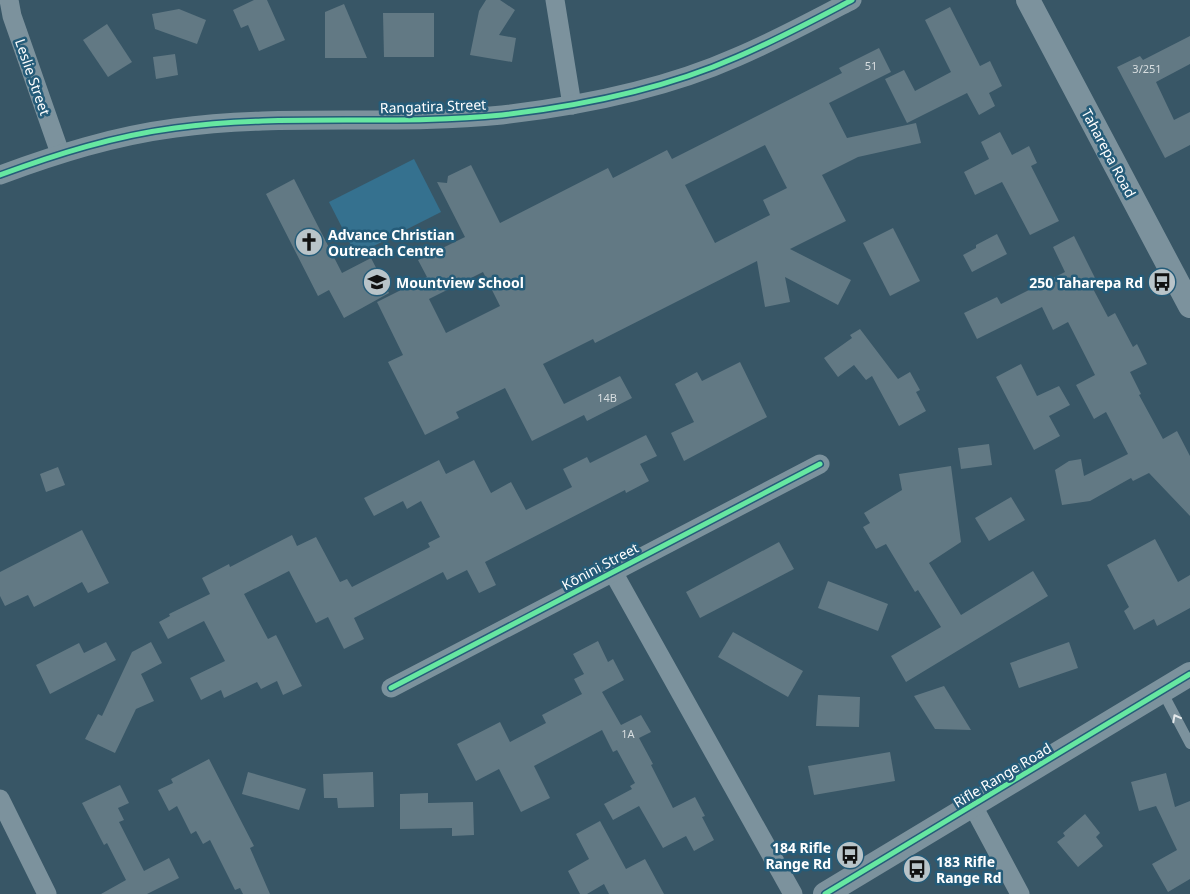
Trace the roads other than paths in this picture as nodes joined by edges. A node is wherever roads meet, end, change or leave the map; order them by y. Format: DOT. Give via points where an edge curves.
graph roads {
  1 [pos="9,0"];
  2 [pos="555,0"];
  3 [pos="852,0"];
  4 [pos="1028,0"];
  5 [pos="572,105"];
  6 [pos="60,153"];
  7 [pos="0,175"];
  8 [pos="1190,306"];
  9 [pos="820,464"];
  10 [pos="613,572"];
  11 [pos="1190,674"];
  12 [pos="392,688"];
  13 [pos="1162,691"];
  14 [pos="1190,744"];
  15 [pos="0,799"];
  16 [pos="973,806"];
  17 [pos="47,894"];
  18 [pos="793,894"];
  19 [pos="825,894"];
  20 [pos="1020,894"];
  1 -- 6 [label="street, Leslie Street"];
  2 -- 5 [label="street"];
  3 -- 5 [label="street, Rangatira Street" via="735,58 672,81"];
  4 -- 8 [label="street, Taharepa Road"];
  5 -- 6 [label="street, Rangatira Street" via="461,118 266,120 199,125 114,139"];
  6 -- 7 [label="street, Rangatira Street"];
  9 -- 10 [label="street, Kōnini Street"];
  10 -- 12 [label="street, Kōnini Street"];
  10 -- 18 [label="street, Kōnini Street"];
  11 -- 13 [label="street, Rifle Range Road"];
  14 -- 13 [label="lane, one-way"];
  13 -- 16 [label="street, Rifle Range Road"];
  15 -- 17 [label="street"];
  16 -- 19 [label="street, Rifle Range Road"];
  16 -- 20 [label="street"];
}
